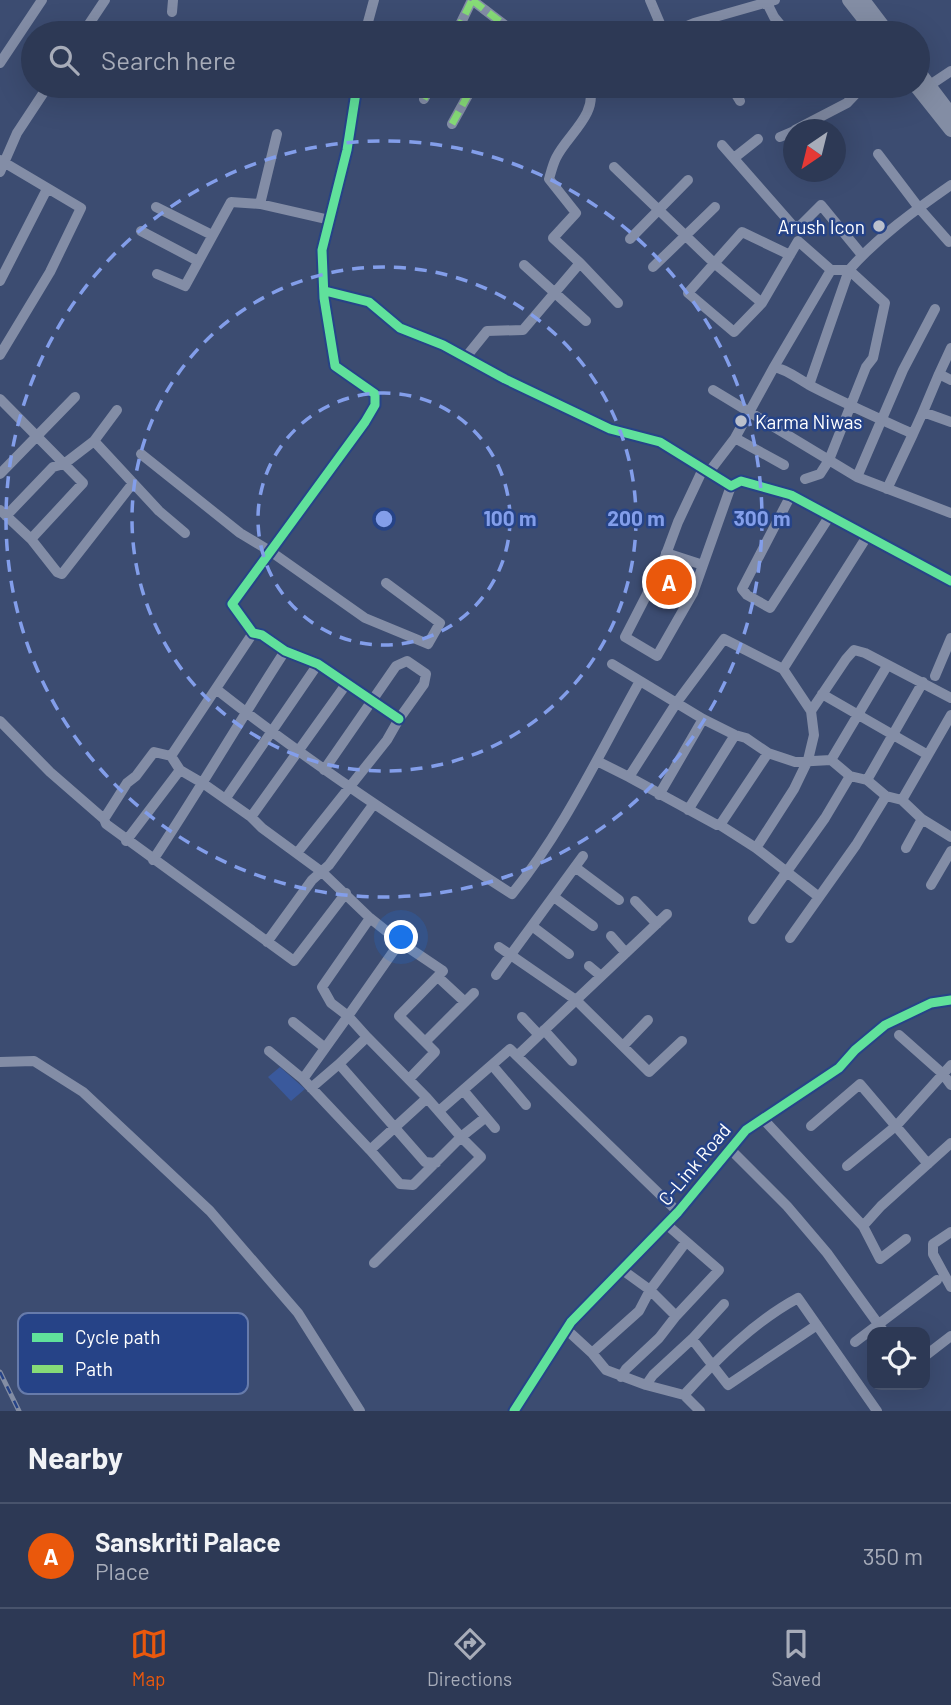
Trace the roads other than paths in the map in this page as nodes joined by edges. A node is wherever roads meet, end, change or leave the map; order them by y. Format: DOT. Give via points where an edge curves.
graph roads {
  1 [pos="42,0"];
  2 [pos="105,0"];
  3 [pos="173,0"];
  4 [pos="374,0"];
  5 [pos="472,0"];
  6 [pos="650,0"];
  7 [pos="849,0"];
  8 [pos="863,0"];
  9 [pos="771,1"];
  10 [pos="172,12"];
  11 [pos="28,21"];
  12 [pos="91,21"];
  13 [pos="368,21"];
  14 [pos="462,21"];
  15 [pos="494,21"];
  16 [pos="659,21"];
  17 [pos="701,21"];
  18 [pos="777,21"];
  19 [pos="866,21"];
  20 [pos="879,21"];
  21 [pos="21,32"];
  22 [pos="0,63"];
  23 [pos="951,71"];
  24 [pos="930,83"];
  25 [pos="930,95"];
  26 [pos="40,98"];
  27 [pos="355,98"];
  28 [pos="466,98"];
  29 [pos="592,98"];
  30 [pos="738,98"];
  31 [pos="852,98"];
  32 [pos="929,98"];
  33 [pos="740,101"];
  34 [pos="951,115"];
  35 [pos="818,119"];
  36 [pos="452,124"];
  37 [pos="951,131"];
  38 [pos="277,134"];
  39 [pos="758,139"];
  40 [pos="722,145"];
  41 [pos="878,154"];
  42 [pos="734,158"];
  43 [pos="1,165"];
  44 [pos="614,167"];
  45 [pos="688,180"];
  46 [pos="951,185"];
  47 [pos="47,189"];
  48 [pos="260,204"];
  49 [pos="156,207"];
  50 [pos="715,207"];
  51 [pos="919,208"];
  52 [pos="660,211"];
  53 [pos="330,220"];
  54 [pos="141,231"];
  55 [pos="212,235"];
  56 [pos="685,235"];
  57 [pos="630,239"];
  58 [pos="948,242"];
  59 [pos="790,255"];
  60 [pos="862,255"];
  61 [pos="198,261"];
  62 [pos="714,263"];
  63 [pos="580,264"];
  64 [pos="524,265"];
  65 [pos="653,267"];
  66 [pos="831,270"];
  67 [pos="849,270"];
  68 [pos="157,274"];
  69 [pos="0,281"];
  70 [pos="325,291"];
  71 [pos="555,293"];
  72 [pos="618,303"];
  73 [pos="762,303"];
  74 [pos="935,309"];
  75 [pos="586,321"];
  76 [pos="951,348"];
  77 [pos="0,355"];
  78 [pos="466,357"];
  79 [pos="774,367"];
  80 [pos="939,374"];
  81 [pos="951,380"];
  82 [pos="809,384"];
  83 [pos="713,390"];
  84 [pos="75,397"];
  85 [pos="0,399"];
  86 [pos="850,405"];
  87 [pos="117,410"];
  88 [pos="750,411"];
  89 [pos="923,412"];
  90 [pos="881,420"];
  91 [pos="951,422"];
  92 [pos="913,434"];
  93 [pos="38,437"];
  94 [pos="735,438"];
  95 [pos="94,441"];
  96 [pos="141,454"];
  97 [pos="829,460"];
  98 [pos="64,464"];
  99 [pos="784,465"];
  100 [pos="706,471"];
  101 [pos="0,474"];
  102 [pos="857,477"];
  103 [pos="805,479"];
  104 [pos="133,483"];
  105 [pos="731,486"];
  106 [pos="887,489"];
  107 [pos="790,495"];
  108 [pos="3,513"];
  109 [pos="951,513"];
  110 [pos="829,517"];
  111 [pos="185,533"];
  112 [pos="866,538"];
  113 [pos="31,539"];
  114 [pos="270,551"];
  115 [pos="666,553"];
  116 [pos="703,565"];
  117 [pos="951,581"];
  118 [pos="386,583"];
  119 [pos="253,633"];
  120 [pos="951,638"];
  121 [pos="285,650"];
  122 [pos="318,664"];
  123 [pos="612,664"];
  124 [pos="887,666"];
  125 [pos="783,669"];
  126 [pos="934,676"];
  127 [pos="640,681"];
  128 [pos="923,682"];
  129 [pos="346,683"];
  130 [pos="216,690"];
  131 [pos="822,694"];
  132 [pos="951,698"];
  133 [pos="373,700"];
  134 [pos="677,702"];
  135 [pos="811,711"];
  136 [pos="245,712"];
  137 [pos="858,714"];
  138 [pos="951,715"];
  139 [pos="399,719"];
  140 [pos="704,719"];
  141 [pos="0,721"];
  142 [pos="271,732"];
  143 [pos="893,734"];
  144 [pos="735,735"];
  145 [pos="299,752"];
  146 [pos="768,753"];
  147 [pos="928,755"];
  148 [pos="170,756"];
  149 [pos="808,760"];
  150 [pos="831,760"];
  151 [pos="597,761"];
  152 [pos="180,770"];
  153 [pos="324,770"];
  154 [pos="629,776"];
  155 [pos="850,776"];
  156 [pos="867,780"];
  157 [pos="204,784"];
  158 [pos="349,788"];
  159 [pos="659,795"];
  160 [pos="886,796"];
  161 [pos="226,798"];
  162 [pos="902,800"];
  163 [pos="373,805"];
  164 [pos="688,810"];
  165 [pos="251,817"];
  166 [pos="104,819"];
  167 [pos="922,819"];
  168 [pos="720,825"];
  169 [pos="951,837"];
  170 [pos="127,841"];
  171 [pos="756,848"];
  172 [pos="906,848"];
  173 [pos="951,851"];
  174 [pos="297,853"];
  175 [pos="583,856"];
  176 [pos="153,860"];
  177 [pos="575,867"];
  178 [pos="322,872"];
  179 [pos="786,872"];
  180 [pos="931,885"];
  181 [pos="346,893"];
  182 [pos="554,897"];
  183 [pos="819,897"];
  184 [pos="619,900"];
  185 [pos="635,901"];
  186 [pos="667,914"];
  187 [pos="370,918"];
  188 [pos="753,919"];
  189 [pos="657,924"];
  190 [pos="532,926"];
  191 [pos="593,926"];
  192 [pos="611,936"];
  193 [pos="790,938"];
  194 [pos="267,942"];
  195 [pos="400,942"];
  196 [pos="499,947"];
  197 [pos="626,953"];
  198 [pos="569,954"];
  199 [pos="512,955"];
  200 [pos="589,965"];
  201 [pos="496,975"];
  202 [pos="601,976"];
  203 [pos="438,977"];
  204 [pos="474,993"];
  205 [pos="576,1000"];
  206 [pos="951,1000"];
  207 [pos="465,1002"];
  208 [pos="348,1016"];
  209 [pos="522,1017"];
  210 [pos="648,1020"];
  211 [pos="293,1022"];
  212 [pos="541,1032"];
  213 [pos="899,1035"];
  214 [pos="367,1037"];
  215 [pos="682,1041"];
  216 [pos="425,1042"];
  217 [pos="623,1046"];
  218 [pos="325,1048"];
  219 [pos="269,1051"];
  220 [pos="517,1056"];
  221 [pos="572,1061"];
  222 [pos="0,1062"];
  223 [pos="340,1064"];
  224 [pos="492,1065"];
  225 [pos="951,1065"];
  226 [pos="943,1074"];
  227 [pos="303,1079"];
  228 [pos="409,1080"];
  229 [pos="951,1085"];
  230 [pos="311,1088"];
  231 [pos="463,1090"];
  232 [pos="427,1098"];
  233 [pos="526,1105"];
  234 [pos="439,1111"];
  235 [pos="486,1117"];
  236 [pos="763,1119"];
  237 [pos="897,1125"];
  238 [pos="811,1126"];
  239 [pos="395,1127"];
  240 [pos="495,1128"];
  241 [pos="461,1138"];
  242 [pos="951,1143"];
  243 [pos="370,1150"];
  244 [pos="731,1150"];
  245 [pos="436,1163"];
  246 [pos="928,1164"];
  247 [pos="846,1166"];
  248 [pos="678,1212"];
  249 [pos="666,1224"];
  250 [pos="863,1226"];
  251 [pos="951,1232"];
  252 [pos="906,1239"];
  253 [pos="686,1242"];
  254 [pos="374,1263"];
  255 [pos="621,1269"];
  256 [pos="937,1280"];
  257 [pos="951,1287"];
  258 [pos="650,1290"];
  259 [pos="724,1304"];
  260 [pos="676,1315"];
  261 [pos="817,1325"];
  262 [pos="880,1327"];
  263 [pos="882,1327"];
  264 [pos="566,1330"];
  265 [pos="867,1336"];
  266 [pos="951,1336"];
  267 [pos="692,1339"];
  268 [pos="855,1342"];
  269 [pos="930,1352"];
  270 [pos="592,1353"];
  271 [pos="713,1364"];
  272 [pos="621,1377"];
  273 [pos="646,1385"];
  274 [pos="684,1395"];
  275 [pos="360,1411"];
  276 [pos="514,1411"];
  277 [pos="700,1411"];
  278 [pos="877,1411"];
  1 -- 11 [label="street"];
  2 -- 12 [label="street"];
  3 -- 10 [label="street"];
  4 -- 13 [label="street"];
  5 -- 14 [label="street"];
  5 -- 15 [label="street"];
  6 -- 16 [label="street"];
  7 -- 19 [label="highway"];
  8 -- 20 [label="highway"];
  9 -- 17 [label="street"];
  9 -- 18 [label="street"];
  21 -- 22 [label="street"];
  23 -- 24 [label="street"];
  25 -- 34 [label="highway"];
  26 -- 43 [label="street"];
  27 -- 53 [label="street"];
  28 -- 36 [label="street"];
  29 -- 63 [label="street" via="556,157 549,179 576,213 553,238"];
  30 -- 33 [label="street"];
  31 -- 35 [label="street"];
  32 -- 37 [label="highway"];
  38 -- 48 [label="street"];
  39 -- 42 [label="street"];
  40 -- 42 [label="street"];
  41 -- 51 [label="street"];
  42 -- 60 [label="street" via="794,227 821,205"];
  43 -- 47 [label="street"];
  44 -- 52 [label="street"];
  45 -- 52 [label="street"];
  46 -- 51 [label="street"];
  47 -- 69 [label="street"];
  47 -- 77 [label="street" via="81,208 50,272"];
  48 -- 53 [label="street"];
  48 -- 55 [label="street" via="231,202"];
  49 -- 55 [label="street"];
  50 -- 56 [label="street"];
  51 -- 58 [label="street"];
  51 -- 60 [label="street"];
  52 -- 56 [label="street"];
  52 -- 57 [label="street"];
  53 -- 70 [label="street" via="322,250"];
  54 -- 61 [label="street"];
  55 -- 61 [label="street"];
  56 -- 62 [label="street"];
  56 -- 65 [label="street"];
  59 -- 62 [label="street" via="742,232"];
  59 -- 66 [label="street" via="798,241"];
  59 -- 73 [label="street"];
  60 -- 67 [label="street"];
  61 -- 68 [label="street" via="185,286"];
  62 -- 73 [label="street"];
  62 -- 73 [label="street" via="688,293 706,309 734,331"];
  63 -- 71 [label="street"];
  63 -- 72 [label="street"];
  64 -- 71 [label="street"];
  66 -- 67 [label="street"];
  66 -- 79 [label="street"];
  67 -- 82 [label="street"];
  67 -- 86 [label="street" via="886,303 873,358"];
  70 -- 78 [label="street" via="369,302 400,328"];
  70 -- 114 [label="street" via="335,366 375,394 374,405"];
  71 -- 75 [label="street"];
  71 -- 78 [label="street" via="523,330 487,331"];
  74 -- 90 [label="street"];
  76 -- 80 [label="street"];
  78 -- 100 [label="street" via="611,429 660,442"];
  79 -- 82 [label="street"];
  79 -- 88 [label="street"];
  80 -- 81 [label="street"];
  80 -- 89 [label="street"];
  82 -- 86 [label="street"];
  83 -- 88 [label="street"];
  84 -- 93 [label="street"];
  85 -- 93 [label="street"];
  86 -- 90 [label="street"];
  86 -- 97 [label="street"];
  87 -- 95 [label="street"];
  88 -- 94 [label="street"];
  88 -- 97 [label="street"];
  89 -- 91 [label="street"];
  89 -- 92 [label="street"];
  90 -- 92 [label="street"];
  90 -- 102 [label="street"];
  92 -- 106 [label="street"];
  93 -- 98 [label="street"];
  93 -- 101 [label="street"];
  94 -- 99 [label="street"];
  94 -- 100 [label="street"];
  95 -- 98 [label="street"];
  95 -- 104 [label="street"];
  96 -- 114 [label="street" via="217,517"];
  97 -- 102 [label="street"];
  97 -- 103 [label="street" via="821,474"];
  98 -- 108 [label="street" via="52,467"];
  98 -- 113 [label="street" via="83,483"];
  100 -- 105 [label="street"];
  100 -- 115 [label="street"];
  102 -- 106 [label="street"];
  104 -- 111 [label="street"];
  104 -- 113 [label="street" via="62,574"];
  105 -- 107 [label="street" via="741,481"];
  105 -- 116 [label="street"];
  106 -- 109 [label="street"];
  107 -- 110 [label="street"];
  107 -- 110 [label="street" via="742,589 770,608"];
  108 -- 113 [label="street"];
  110 -- 112 [label="street"];
  112 -- 117 [label="street"];
  112 -- 125 [label="street"];
  114 -- 118 [label="street" via="365,618 428,644 440,624"];
  114 -- 119 [label="street" via="232,604"];
  115 -- 116 [label="street"];
  115 -- 116 [label="street" via="625,637 657,656 693,593"];
  119 -- 121 [label="street"];
  119 -- 130 [label="street"];
  120 -- 126 [label="street"];
  121 -- 122 [label="street"];
  121 -- 136 [label="street"];
  122 -- 129 [label="street"];
  122 -- 142 [label="street"];
  123 -- 127 [label="street"];
  124 -- 128 [label="street"];
  124 -- 131 [label="street" via="854,650"];
  124 -- 137 [label="street"];
  125 -- 134 [label="street" via="724,639"];
  125 -- 135 [label="street"];
  127 -- 134 [label="street"];
  127 -- 151 [label="street"];
  128 -- 132 [label="street"];
  128 -- 143 [label="street"];
  129 -- 133 [label="street"];
  129 -- 145 [label="street"];
  130 -- 136 [label="street"];
  130 -- 148 [label="street"];
  131 -- 135 [label="street"];
  131 -- 137 [label="street"];
  133 -- 139 [label="street"];
  133 -- 139 [label="street" via="402,662 421,669 426,674 424,684"];
  133 -- 153 [label="street"];
  134 -- 140 [label="street"];
  134 -- 154 [label="street"];
  135 -- 149 [label="street" via="814,735"];
  136 -- 142 [label="street"];
  136 -- 157 [label="street"];
  137 -- 143 [label="street"];
  137 -- 150 [label="street"];
  138 -- 147 [label="street"];
  139 -- 158 [label="street"];
  140 -- 144 [label="street"];
  140 -- 159 [label="street"];
  141 -- 166 [label="street"];
  142 -- 145 [label="street"];
  142 -- 161 [label="street"];
  143 -- 147 [label="street"];
  143 -- 156 [label="street"];
  144 -- 146 [label="street"];
  144 -- 164 [label="street"];
  145 -- 153 [label="street"];
  145 -- 165 [label="street"];
  146 -- 149 [label="street" via="795,762"];
  146 -- 168 [label="street"];
  147 -- 162 [label="street"];
  148 -- 152 [label="street"];
  148 -- 166 [label="street" via="154,752"];
  149 -- 150 [label="street"];
  149 -- 171 [label="street"];
  150 -- 155 [label="street"];
  151 -- 154 [label="street"];
  151 -- 163 [label="street" via="531,871 512,894"];
  152 -- 157 [label="street"];
  152 -- 170 [label="street"];
  153 -- 158 [label="street"];
  154 -- 159 [label="street"];
  155 -- 156 [label="street"];
  155 -- 179 [label="street"];
  156 -- 160 [label="street"];
  157 -- 161 [label="street"];
  157 -- 176 [label="street"];
  158 -- 163 [label="street"];
  158 -- 174 [label="street"];
  159 -- 164 [label="street"];
  160 -- 162 [label="street"];
  160 -- 183 [label="street"];
  161 -- 165 [label="street"];
  162 -- 167 [label="street"];
  163 -- 178 [label="street"];
  164 -- 168 [label="street"];
  165 -- 174 [label="street"];
  166 -- 170 [label="street"];
  167 -- 169 [label="street"];
  167 -- 172 [label="street"];
  168 -- 171 [label="street"];
  170 -- 176 [label="street"];
  171 -- 179 [label="street"];
  173 -- 180 [label="street"];
  174 -- 178 [label="street"];
  175 -- 177 [label="street"];
  176 -- 194 [label="street"];
  177 -- 182 [label="street"];
  177 -- 184 [label="street"];
  178 -- 181 [label="street"];
  178 -- 194 [label="street"];
  179 -- 183 [label="street"];
  179 -- 188 [label="street"];
  181 -- 187 [label="street"];
  181 -- 194 [label="street" via="293,961"];
  182 -- 190 [label="street"];
  182 -- 191 [label="street"];
  183 -- 193 [label="street"];
  185 -- 189 [label="street"];
  186 -- 189 [label="street"];
  187 -- 195 [label="street"];
  187 -- 208 [label="street" via="322,987 331,1003"];
  189 -- 197 [label="street"];
  190 -- 198 [label="street"];
  190 -- 199 [label="street"];
  192 -- 197 [label="street"];
  195 -- 203 [label="street" via="443,971"];
  195 -- 208 [label="street"];
  196 -- 199 [label="street"];
  197 -- 202 [label="street"];
  199 -- 201 [label="street"];
  199 -- 205 [label="street"];
  200 -- 202 [label="street"];
  202 -- 205 [label="street"];
  203 -- 207 [label="street"];
  203 -- 216 [label="street" via="400,1016"];
  204 -- 207 [label="street"];
  205 -- 212 [label="street"];
  205 -- 217 [label="street"];
  206 -- 236 [label="street, C-Link Road" via="931,1003 886,1025 839,1068"];
  207 -- 216 [label="street"];
  208 -- 214 [label="street"];
  208 -- 218 [label="street"];
  209 -- 212 [label="street"];
  210 -- 217 [label="street"];
  211 -- 218 [label="street"];
  212 -- 220 [label="street"];
  212 -- 221 [label="street"];
  213 -- 226 [label="street"];
  214 -- 223 [label="street"];
  214 -- 228 [label="street"];
  215 -- 217 [label="street" via="649,1072"];
  216 -- 228 [label="street" via="435,1052"];
  218 -- 227 [label="street"];
  219 -- 227 [label="street"];
  220 -- 224 [label="street" via="510,1049"];
  220 -- 248 [label="street"];
  222 -- 275 [label="street" via="34,1060 83,1092 211,1210 298,1313"];
  223 -- 230 [label="street"];
  223 -- 239 [label="street"];
  224 -- 231 [label="street"];
  224 -- 233 [label="street"];
  225 -- 226 [label="street"];
  226 -- 229 [label="street"];
  226 -- 237 [label="street"];
  227 -- 230 [label="street"];
  228 -- 232 [label="street"];
  230 -- 243 [label="street"];
  231 -- 234 [label="street"];
  231 -- 235 [label="street"];
  232 -- 234 [label="street"];
  232 -- 239 [label="street"];
  234 -- 241 [label="street"];
  235 -- 240 [label="street"];
  235 -- 241 [label="street"];
  236 -- 244 [label="street, C-Link Road" via="746,1130"];
  236 -- 250 [label="street"];
  237 -- 238 [label="street" via="860,1084"];
  237 -- 246 [label="street"];
  237 -- 247 [label="street"];
  239 -- 243 [label="street"];
  239 -- 245 [label="street" via="425,1162"];
  241 -- 245 [label="street"];
  241 -- 254 [label="street" via="481,1157"];
  242 -- 246 [label="street"];
  243 -- 245 [label="street" via="400,1184 413,1185"];
  244 -- 248 [label="street, C-Link Road"];
  244 -- 262 [label="street" via="827,1253"];
  246 -- 250 [label="street"];
  248 -- 249 [label="street, C-Link Road"];
  249 -- 253 [label="street"];
  249 -- 255 [label="street, C-Link Road"];
  250 -- 252 [label="street" via="880,1259"];
  251 -- 257 [label="street" via="933,1244 933,1254"];
  253 -- 258 [label="street"];
  253 -- 260 [label="street" via="719,1270"];
  255 -- 258 [label="street"];
  255 -- 264 [label="street, C-Link Road"];
  256 -- 263 [label="street"];
  258 -- 260 [label="street"];
  258 -- 270 [label="street" via="639,1311"];
  259 -- 267 [label="street"];
  260 -- 272 [label="street"];
  261 -- 271 [label="street" via="729,1385"];
  261 -- 271 [label="street" via="798,1298 779,1308"];
  261 -- 278 [label="street"];
  264 -- 270 [label="street"];
  264 -- 276 [label="street, C-Link Road"];
  265 -- 268 [label="street"];
  266 -- 269 [label="street"];
  267 -- 271 [label="street"];
  267 -- 273 [label="street"];
  270 -- 272 [label="street" via="606,1370"];
  271 -- 274 [label="street"];
  272 -- 273 [label="street"];
  273 -- 274 [label="street"];
  274 -- 277 [label="street"];
}
